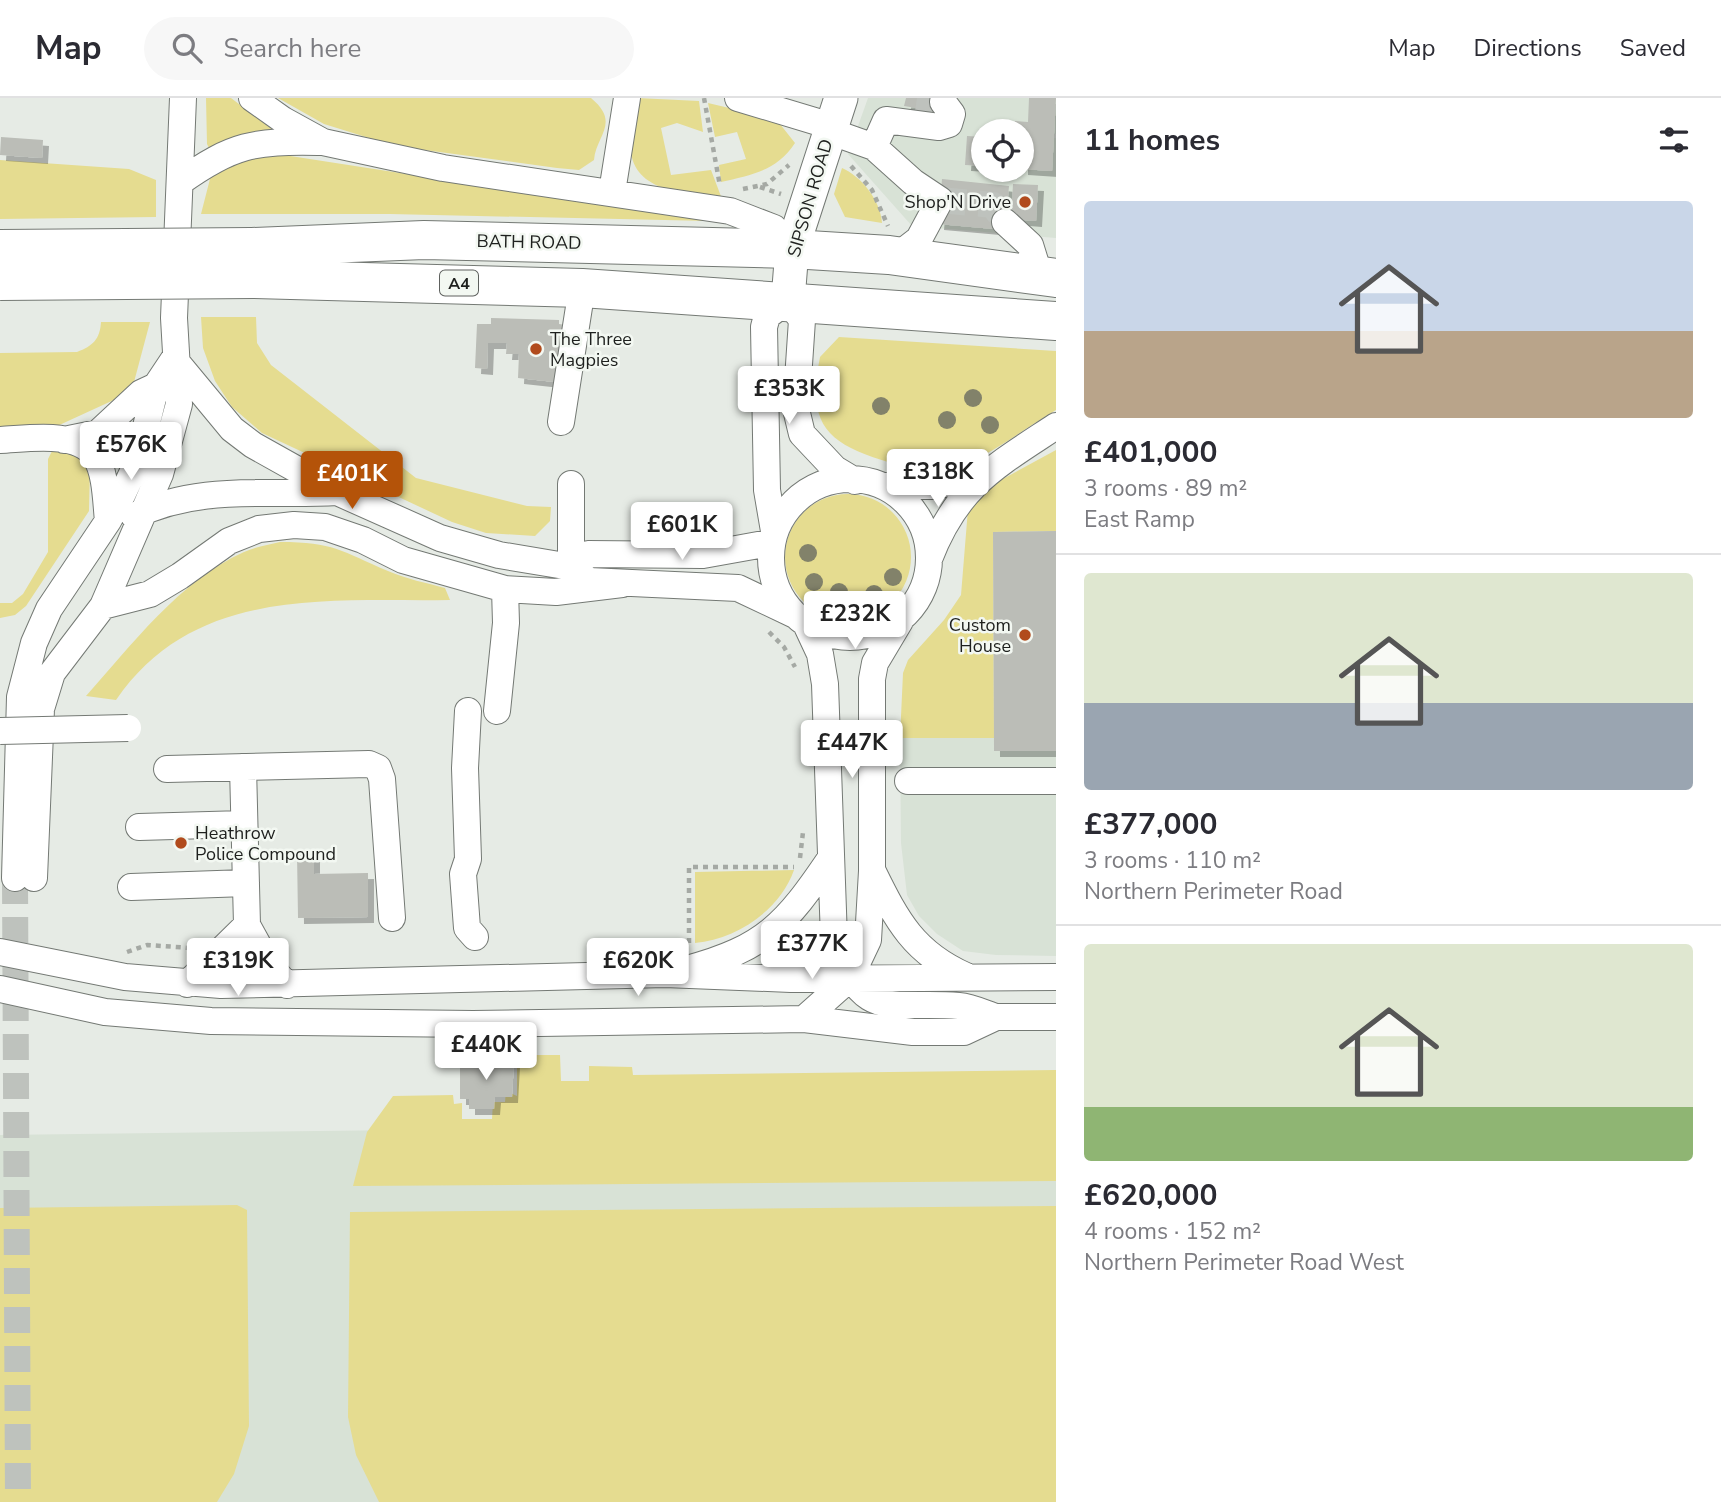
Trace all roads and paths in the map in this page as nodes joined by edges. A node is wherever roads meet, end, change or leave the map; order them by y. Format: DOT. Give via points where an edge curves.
graph roads {
  1 [pos="183,98"];
  2 [pos="252,98"];
  3 [pos="627,98"];
  4 [pos="704,98"];
  5 [pos="738,98"];
  6 [pos="882,98"];
  7 [pos="943,102"];
  8 [pos="831,127"];
  9 [pos="323,142"];
  10 [pos="868,144"];
  11 [pos="180,182"];
  12 [pos="759,187"];
  13 [pos="722,189"];
  14 [pos="735,191"];
  15 [pos="612,192"];
  16 [pos="778,193"];
  17 [pos="1005,222"];
  18 [pos="893,244"];
  19 [pos="0,249"];
  20 [pos="792,249"];
  21 [pos="253,262"];
  22 [pos="1050,273"];
  23 [pos="0,281"];
  24 [pos="582,288"];
  25 [pos="788,300"];
  26 [pos="1056,321"];
  27 [pos="174,359"];
  28 [pos="156,386"];
  29 [pos="561,422"];
  30 [pos="1056,425"];
  31 [pos="0,440"];
  32 [pos="64,440"];
  33 [pos="984,473"];
  34 [pos="855,481"];
  35 [pos="571,484"];
  36 [pos="885,486"];
  37 [pos="337,492"];
  38 [pos="143,512"];
  39 [pos="101,531"];
  40 [pos="772,537"];
  41 [pos="929,559"];
  42 [pos="571,566"];
  43 [pos="622,584"];
  44 [pos="505,589"];
  45 [pos="103,606"];
  46 [pos="800,619"];
  47 [pos="901,620"];
  48 [pos="762,627"];
  49 [pos="798,674"];
  50 [pos="468,711"];
  51 [pos="497,711"];
  52 [pos="128,728"];
  53 [pos="0,731"];
  54 [pos="243,767"];
  55 [pos="167,769"];
  56 [pos="908,781"];
  57 [pos="1056,781"];
  58 [pos="244,824"];
  59 [pos="803,824"];
  60 [pos="139,827"];
  61 [pos="830,859"];
  62 [pos="799,867"];
  63 [pos="872,871"];
  64 [pos="795,878"];
  65 [pos="246,883"];
  66 [pos="131,887"];
  67 [pos="392,918"];
  68 [pos="247,925"];
  69 [pos="200,946"];
  70 [pos="698,946"];
  71 [pos="689,947"];
  72 [pos="681,948"];
  73 [pos="0,952"];
  74 [pos="122,953"];
  75 [pos="665,974"];
  76 [pos="1056,976"];
  77 [pos="969,977"];
  78 [pos="850,978"];
  79 [pos="484,979"];
  80 [pos="187,984"];
  81 [pos="287,985"];
  82 [pos="0,989"];
  83 [pos="996,1017"];
  84 [pos="1056,1017"];
  85 [pos="804,1019"];
  1 -- 11 [label="street"];
  2 -- 9 [label="street"];
  3 -- 15 [label="street"];
  4 -- 13 [label="path" via="717,182"];
  5 -- 8 [label="street"];
  6 -- 10 [label="street"];
  7 -- 10 [label="street" via="952,114 949,124 939,127 886,120"];
  8 -- 10 [label="street"];
  8 -- 12 [label="path" via="774,180"];
  8 -- 18 [label="path" via="842,156 884,210"];
  8 -- 20 [label="main road, SIPSON ROAD"];
  9 -- 11 [label="street" via="241,147 209,161"];
  9 -- 15 [label="street" via="443,168"];
  10 -- 18 [label="street" via="940,200 919,239"];
  11 -- 27 [label="street"];
  12 -- 14 [label="path"];
  12 -- 16 [label="path"];
  15 -- 20 [label="street" via="730,211 774,228"];
  17 -- 22 [label="street" via="1030,245"];
  18 -- 20 [label="highway, BATH ROAD / A4"];
  18 -- 22 [label="highway, BATH ROAD / A4"];
  19 -- 21 [label="highway, BATH ROAD / A4, bridge"];
  20 -- 21 [label="highway, BATH ROAD / A4" via="424,240"];
  20 -- 25 [label="main road, SIPSON ROAD"];
  21 -- 23 [label="highway, BATH ROAD / A4, bridge"];
  21 -- 24 [label="highway, BATH ROAD / A4"];
  24 -- 25 [label="highway, BATH ROAD / A4"];
  24 -- 29 [label="street"];
  25 -- 26 [label="highway, BATH ROAD / A4"];
  25 -- 34 [label="street" via="802,320 796,409 802,434 835,469"];
  25 -- 40 [label="street" via="767,316 764,327"];
  27 -- 28 [label="street"];
  27 -- 37 [label="street" via="232,429"];
  27 -- 38 [label="street" via="179,404 168,449"];
  28 -- 32 [label="street" via="141,393 97,433"];
  28 -- 39 [label="street" via="137,463"];
  30 -- 33 [label="street"];
  31 -- 32 [label="street"];
  32 -- 39 [label="street" via="87,448 97,458"];
  33 -- 36 [label="street" via="936,486"];
  33 -- 41 [label="street" via="951,510"];
  34 -- 36 [label="street"];
  34 -- 40 [label="street" via="812,488 788,507"];
  35 -- 42 [label="street"];
  36 -- 41 [label="street" via="918,516"];
  37 -- 38 [label="street" via="208,494"];
  37 -- 42 [label="street" via="450,541 499,555"];
  38 -- 39 [label="street"];
  38 -- 45 [label="street"];
  39 -- 45 [label="street" via="49,609 24,677 18,734 24,878 45,689 62,656"];
  40 -- 42 [label="street" via="703,555 589,554"];
  40 -- 46 [label="street" via="773,576 785,604"];
  41 -- 47 [label="street" via="921,594"];
  42 -- 43 [label="street" via="589,581"];
  43 -- 44 [label="street" via="556,592"];
  43 -- 46 [label="street" via="738,588"];
  44 -- 45 [label="street" via="403,560 326,527 294,525 259,529 229,541 150,594"];
  44 -- 51 [label="street"];
  46 -- 47 [label="street" via="844,638 874,635"];
  46 -- 61 [label="street" via="820,654 825,684"];
  47 -- 63 [label="street" via="875,663 872,679"];
  48 -- 49 [label="path" via="784,648"];
  50 -- 79 [label="street" via="468,859 478,876 482,929 475,937"];
  52 -- 53 [label="street, bridge"];
  54 -- 55 [label="street"];
  54 -- 58 [label="street"];
  54 -- 67 [label="street" via="369,764 378,768"];
  56 -- 57 [label="street"];
  58 -- 60 [label="street"];
  58 -- 65 [label="street"];
  59 -- 62 [label="path"];
  61 -- 75 [label="street" via="767,937 729,958"];
  61 -- 78 [label="street" via="834,939"];
  62 -- 64 [label="path"];
  62 -- 71 [label="path" via="689,867"];
  63 -- 77 [label="street" via="907,934 940,965"];
  63 -- 78 [label="street" via="868,940"];
  65 -- 66 [label="street"];
  65 -- 68 [label="street"];
  68 -- 80 [label="street"];
  68 -- 81 [label="street" via="269,965"];
  69 -- 74 [label="path" via="147,946"];
  70 -- 71 [label="path"];
  71 -- 72 [label="path"];
  73 -- 80 [label="street" via="112,975"];
  75 -- 78 [label="street" via="721,979"];
  75 -- 79 [label="street"];
  76 -- 77 [label="street"];
  77 -- 78 [label="street"];
  78 -- 83 [label="street" via="880,1003 960,1006"];
  78 -- 85 [label="street"];
  79 -- 81 [label="street"];
  80 -- 81 [label="street"];
  82 -- 85 [label="street" via="105,1012 211,1021 473,1024"];
  83 -- 84 [label="street"];
  83 -- 85 [label="street" via="964,1032 897,1032"];
}
